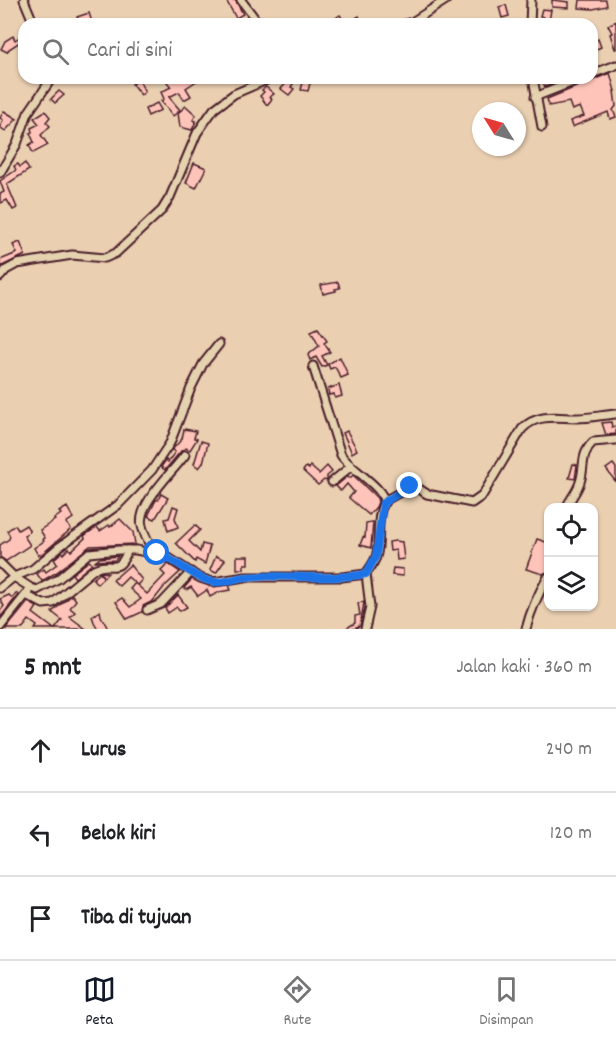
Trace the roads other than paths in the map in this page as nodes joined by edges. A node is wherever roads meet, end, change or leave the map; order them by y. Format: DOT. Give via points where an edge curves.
graph roads {
  1 [pos="24,0"];
  2 [pos="241,0"];
  3 [pos="446,0"];
  4 [pos="531,0"];
  5 [pos="32,18"];
  6 [pos="254,18"];
  7 [pos="418,18"];
  8 [pos="530,18"];
  9 [pos="616,65"];
  10 [pos="598,72"];
  11 [pos="48,84"];
  12 [pos="255,84"];
  13 [pos="534,84"];
  14 [pos="568,84"];
  15 [pos="535,97"];
  16 [pos="542,127"];
  17 [pos="0,173"];
  18 [pos="0,278"];
  19 [pos="219,344"];
  20 [pos="314,366"];
  21 [pos="616,414"];
  22 [pos="616,440"];
  23 [pos="185,455"];
  24 [pos="350,467"];
  25 [pos="332,483"];
  26 [pos="384,501"];
  27 [pos="568,503"];
  28 [pos="128,550"];
  29 [pos="153,552"];
  30 [pos="0,563"];
  31 [pos="191,572"];
  32 [pos="366,574"];
  33 [pos="14,576"];
  34 [pos="544,584"];
  35 [pos="0,588"];
  36 [pos="31,588"];
  37 [pos="26,595"];
  38 [pos="147,610"];
  39 [pos="0,627"];
  40 [pos="365,629"];
  41 [pos="526,629"];
  1 -- 5 [label="street"];
  2 -- 6 [label="street"];
  3 -- 7 [label="street"];
  4 -- 8 [label="street"];
  9 -- 10 [label="street"];
  11 -- 17 [label="street" via="28,113 17,144"];
  12 -- 18 [label="street" via="234,93 214,109 197,133 162,210 116,253 105,258 72,255 17,264"];
  13 -- 15 [label="street"];
  14 -- 15 [label="street"];
  15 -- 16 [label="street"];
  19 -- 33 [label="street" via="203,364 170,443 152,470 118,505 33,569"];
  20 -- 24 [label="street" via="339,451"];
  21 -- 26 [label="street" via="530,421 485,492 472,503 427,494 413,485"];
  22 -- 27 [label="street" via="593,442 587,449 582,479"];
  23 -- 29 [label="street" via="143,511 142,526"];
  24 -- 25 [label="street"];
  24 -- 26 [label="street" via="382,494"];
  26 -- 32 [label="street" via="376,556"];
  28 -- 29 [label="street"];
  28 -- 36 [label="street" via="89,553 58,579 37,590"];
  28 -- 37 [label="street" via="120,565 94,569 52,603 43,604"];
  29 -- 31 [label="street"];
  30 -- 33 [label="street"];
  31 -- 32 [label="street" via="218,583 245,577"];
  31 -- 38 [label="street" via="161,604"];
  32 -- 40 [label="street" via="370,607"];
  33 -- 35 [label="street"];
  33 -- 36 [label="street"];
  34 -- 41 [label="street"];
  36 -- 37 [label="street"];
  37 -- 39 [label="street"];
}
